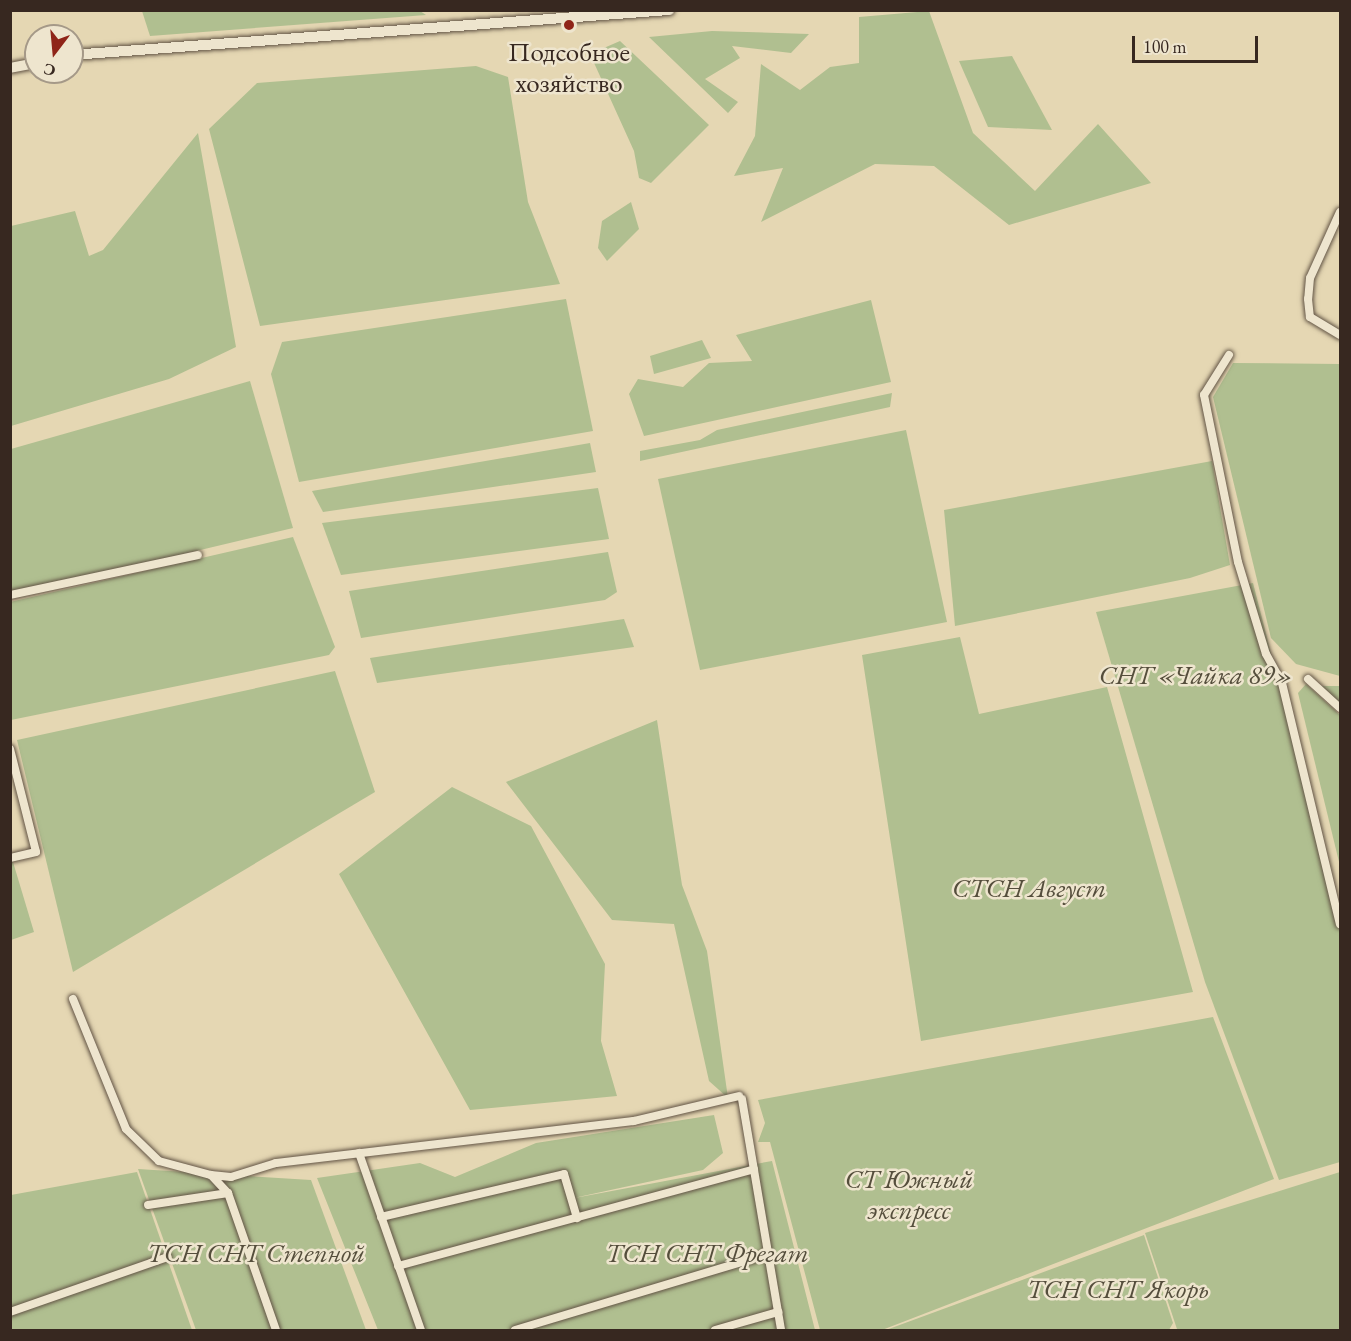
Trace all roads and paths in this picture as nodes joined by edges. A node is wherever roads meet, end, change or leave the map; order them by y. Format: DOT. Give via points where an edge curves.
graph roads {
  1 [pos="669,10"];
  2 [pos="570,14"];
  3 [pos="84,54"];
  4 [pos="1341,212"];
  5 [pos="1341,335"];
  6 [pos="1229,355"];
  7 [pos="198,555"];
  8 [pos="10,595"];
  9 [pos="1308,679"];
  10 [pos="1341,708"];
  11 [pos="10,748"];
  12 [pos="10,858"];
  13 [pos="1341,924"];
  14 [pos="73,999"];
  15 [pos="359,1153"];
  16 [pos="754,1169"];
  17 [pos="211,1175"];
  18 [pos="228,1193"];
  19 [pos="148,1204"];
  20 [pos="381,1217"];
  21 [pos="578,1218"];
  22 [pos="768,1254"];
  23 [pos="168,1257"];
  24 [pos="398,1266"];
  25 [pos="10,1312"];
  26 [pos="778,1312"];
  27 [pos="276,1330"];
  28 [pos="421,1330"];
  29 [pos="515,1330"];
  30 [pos="715,1330"];
  31 [pos="781,1330"];
  1 -- 2 [label="main road"];
  2 -- 3 [label="main road"];
  4 -- 5 [label="street" via="1310,278 1308,299 1310,317"];
  6 -- 13 [label="street" via="1204,395 1238,562 1266,654 1282,683"];
  7 -- 8 [label="street"];
  9 -- 10 [label="street"];
  11 -- 12 [label="street" via="36,852"];
  14 -- 17 [label="street" via="126,1129 159,1161"];
  15 -- 16 [label="street" via="634,1121 740,1098"];
  15 -- 17 [label="street" via="276,1163 231,1177"];
  15 -- 20 [label="street"];
  16 -- 21 [label="street"];
  16 -- 22 [label="street"];
  17 -- 18 [label="street"];
  18 -- 19 [label="street"];
  18 -- 27 [label="street"];
  20 -- 21 [label="street" via="564,1174"];
  20 -- 24 [label="street"];
  21 -- 24 [label="street"];
  22 -- 26 [label="street"];
  22 -- 29 [label="street"];
  23 -- 25 [label="street"];
  24 -- 28 [label="street"];
  26 -- 30 [label="street"];
  26 -- 31 [label="street"];
}
